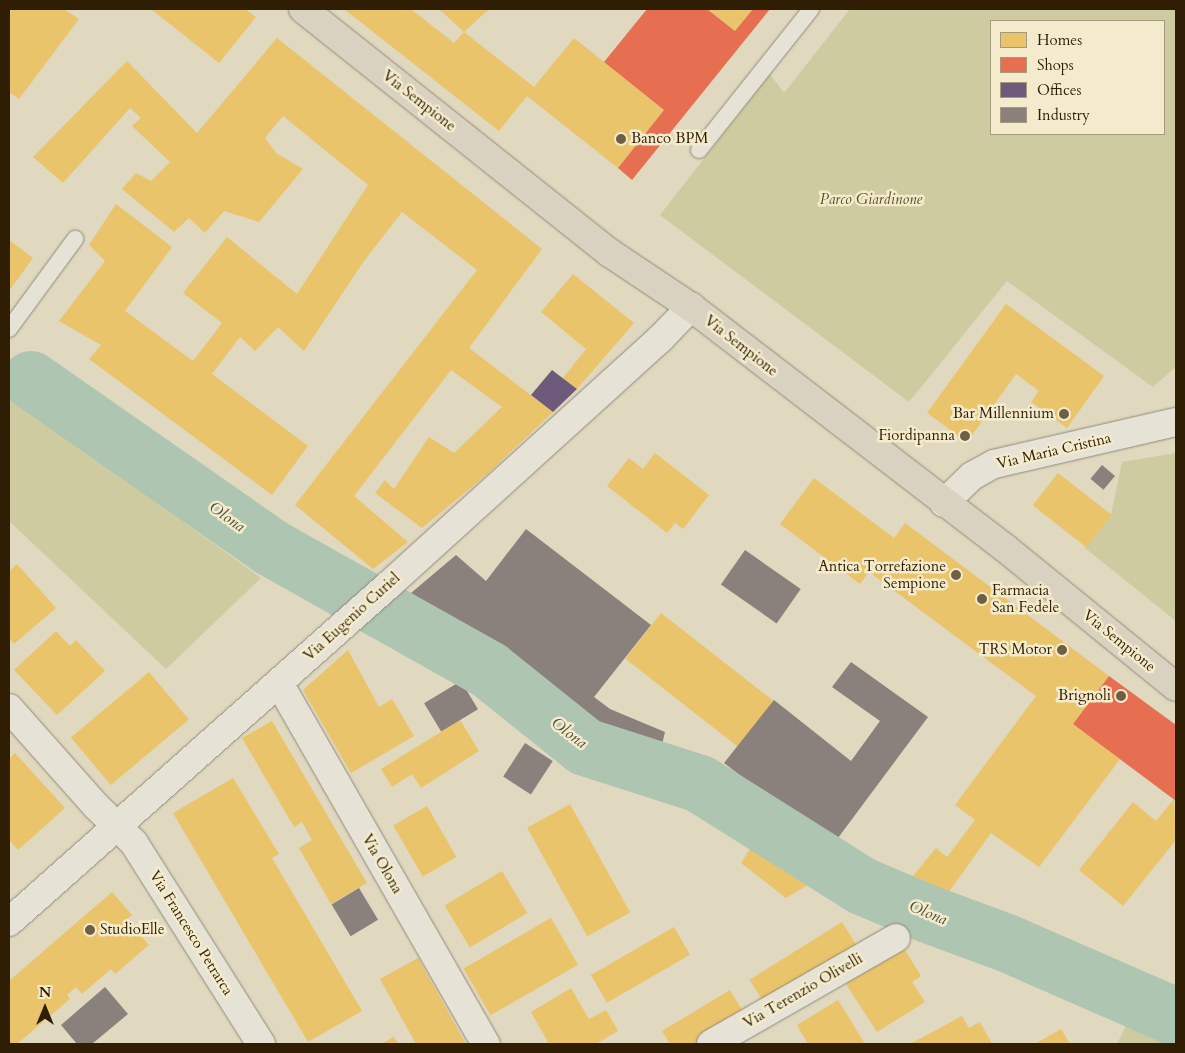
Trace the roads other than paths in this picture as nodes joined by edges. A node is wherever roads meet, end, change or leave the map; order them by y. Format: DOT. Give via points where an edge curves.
graph roads {
  1 [pos="303,9"];
  2 [pos="811,9"];
  3 [pos="699,150"];
  4 [pos="75,239"];
  5 [pos="691,306"];
  6 [pos="9,328"];
  7 [pos="1176,422"];
  8 [pos="944,503"];
  9 [pos="279,683"];
  10 [pos="1176,686"];
  11 [pos="9,708"];
  12 [pos="116,827"];
  13 [pos="9,922"];
  14 [pos="896,938"];
  15 [pos="261,1044"];
  16 [pos="486,1044"];
  17 [pos="711,1044"];
  1 -- 5 [label="main road, Via Sempione" via="610,253"];
  2 -- 3 [label="lane"];
  4 -- 6 [label="lane"];
  5 -- 8 [label="main road, Via Sempione"];
  5 -- 9 [label="street, Via Eugenio Curiel" via="653,346"];
  7 -- 8 [label="street, Via Maria Cristina" via="994,464 972,476"];
  8 -- 10 [label="main road, Via Sempione"];
  9 -- 12 [label="street, Via Eugenio Curiel"];
  9 -- 16 [label="street, Via Olona"];
  11 -- 12 [label="street, Via Francesco Petrarca"];
  12 -- 13 [label="street, Via Eugenio Curiel"];
  12 -- 15 [label="street, Via Francesco Petrarca" via="134,842"];
  14 -- 17 [label="street, Via Terenzio Olivelli"];
}
